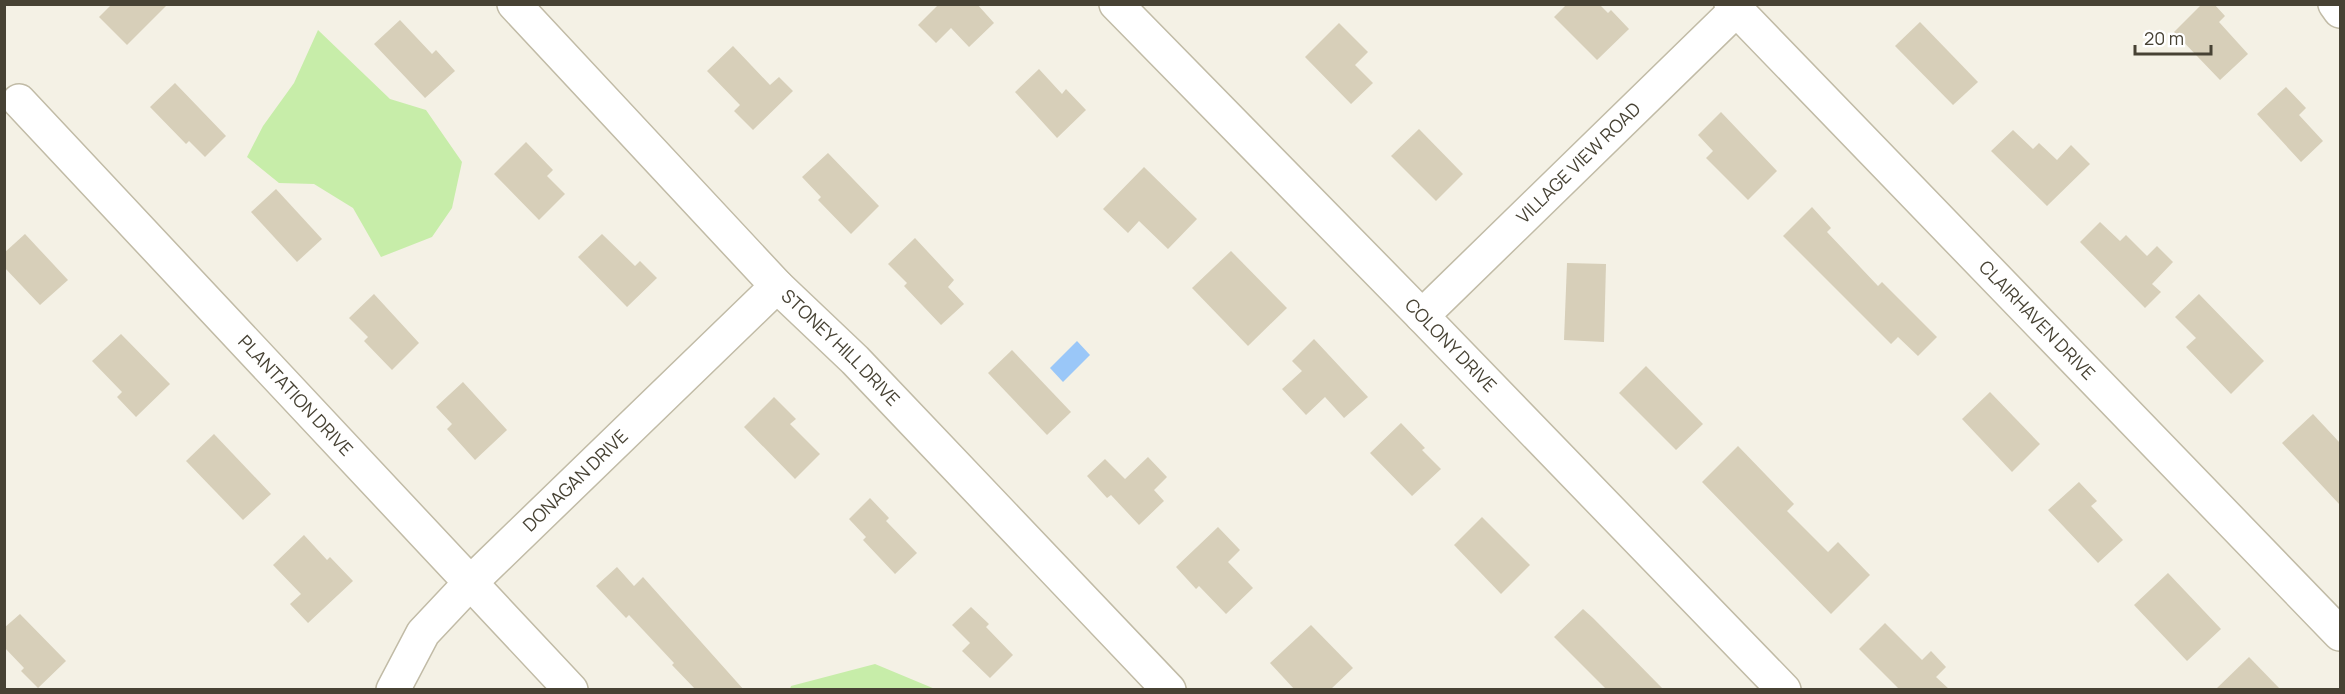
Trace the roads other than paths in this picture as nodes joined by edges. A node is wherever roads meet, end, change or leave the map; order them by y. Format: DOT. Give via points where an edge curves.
graph roads {
  1 [pos="514,4"];
  2 [pos="1116,4"];
  3 [pos="2335,4"];
  4 [pos="1734,7"];
  5 [pos="2340,11"];
  6 [pos="19,101"];
  7 [pos="777,286"];
  8 [pos="1422,316"];
  9 [pos="470,583"];
  10 [pos="2340,634"];
  11 [pos="393,690"];
  12 [pos="571,690"];
  13 [pos="1168,690"];
  14 [pos="1784,690"];
  1 -- 7 [label="street, STONEY HILL DRIVE"];
  2 -- 8 [label="street, COLONY DRIVE"];
  3 -- 5 [label="street"];
  4 -- 8 [label="street, VILLAGE VIEW ROAD"];
  4 -- 10 [label="street, CLAIRHAVEN DRIVE"];
  6 -- 9 [label="street, PLANTATION DRIVE"];
  7 -- 9 [label="street, DONAGAN DRIVE"];
  7 -- 13 [label="street, STONEY HILL DRIVE" via="855,360"];
  8 -- 14 [label="street, COLONY DRIVE"];
  9 -- 11 [label="street, DONAGAN DRIVE" via="423,633"];
  9 -- 12 [label="street, PLANTATION DRIVE"];
}
